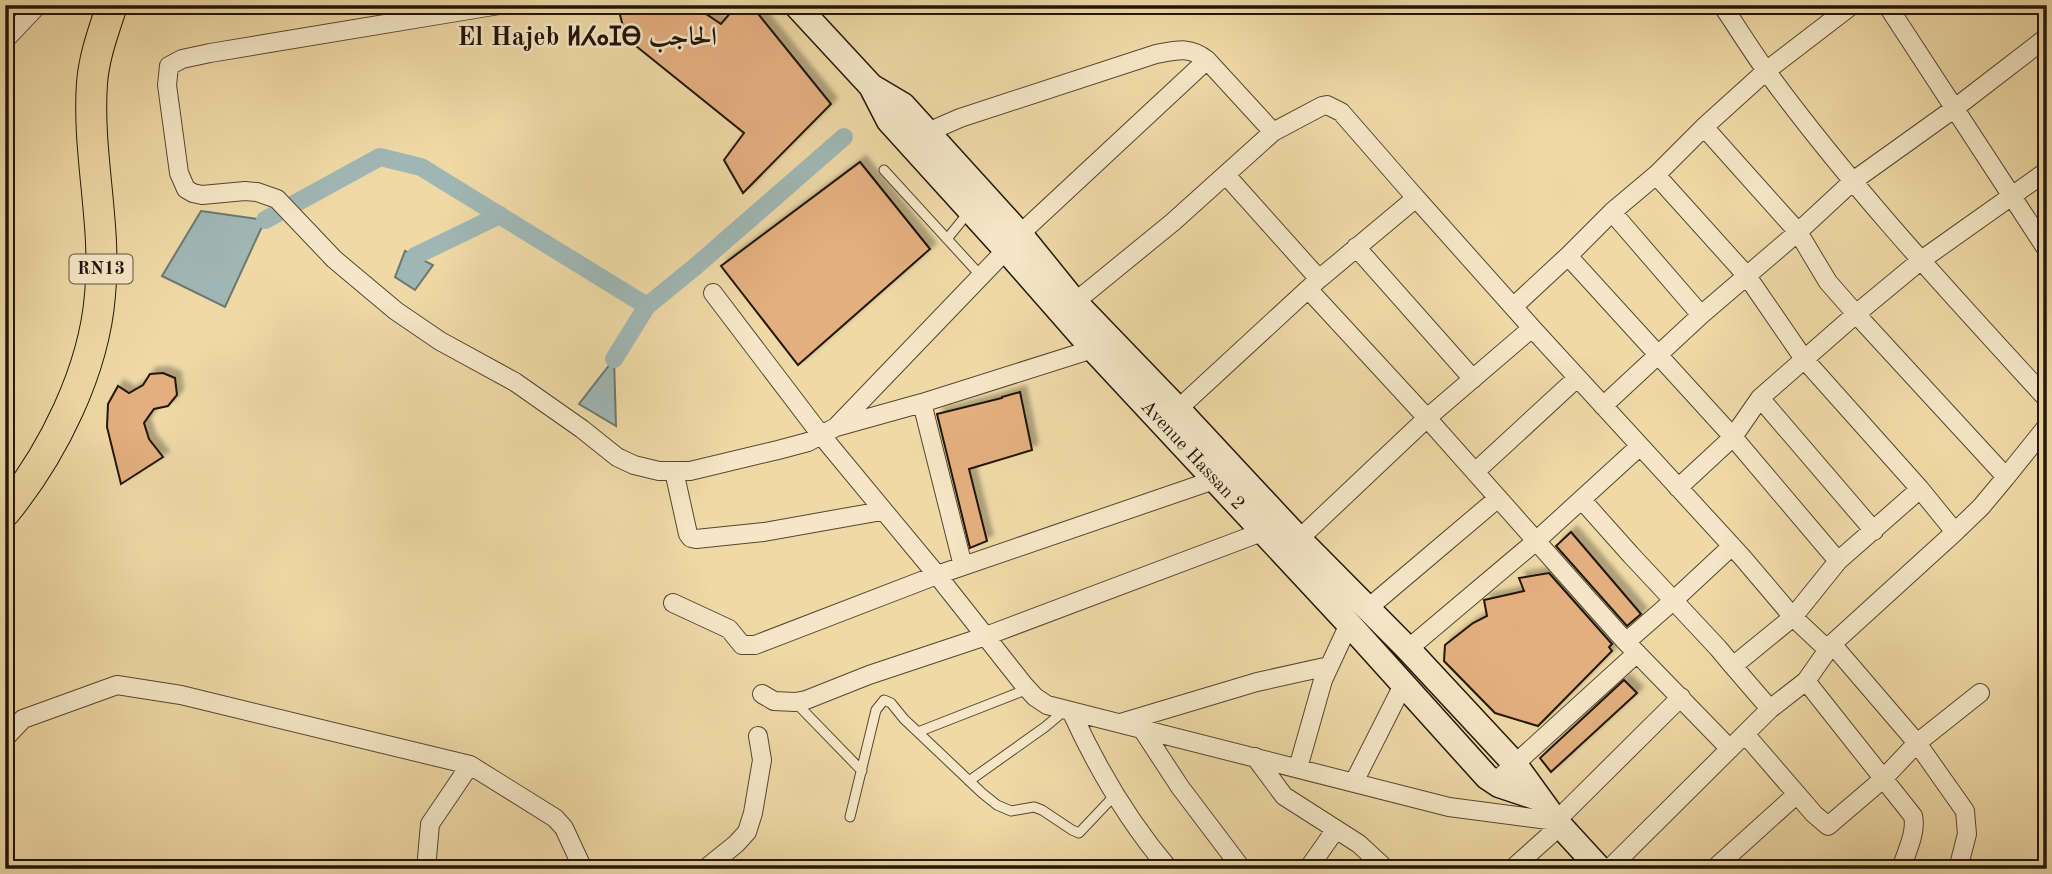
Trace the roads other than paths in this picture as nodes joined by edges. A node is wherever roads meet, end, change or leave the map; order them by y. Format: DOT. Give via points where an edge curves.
graph roads {
  1 [pos="16,5"];
  2 [pos="38,5"];
  3 [pos="96,5"];
  4 [pos="112,5"];
  5 [pos="499,5"];
  6 [pos="796,5"];
  7 [pos="1722,5"];
  8 [pos="1852,5"];
  9 [pos="1887,5"];
  10 [pos="20,25"];
  11 [pos="2047,37"];
  12 [pos="5,40"];
  13 [pos="1207,60"];
  14 [pos="1766,71"];
  15 [pos="871,86"];
  16 [pos="1955,108"];
  17 [pos="1704,127"];
  18 [pos="928,132"];
  19 [pos="1273,132"];
  20 [pos="884,170"];
  21 [pos="2047,170"];
  22 [pos="1656,174"];
  23 [pos="1226,175"];
  24 [pos="1853,181"];
  25 [pos="2010,196"];
  26 [pos="1416,198"];
  27 [pos="969,211"];
  28 [pos="1612,212"];
  29 [pos="1798,232"];
  30 [pos="947,239"];
  31 [pos="1013,242"];
  32 [pos="1356,247"];
  33 [pos="2047,250"];
  34 [pos="1568,257"];
  35 [pos="1920,261"];
  36 [pos="981,276"];
  37 [pos="1747,276"];
  38 [pos="1314,284"];
  39 [pos="713,292"];
  40 [pos="1074,302"];
  41 [pos="1513,307"];
  42 [pos="1856,314"];
  43 [pos="1701,315"];
  44 [pos="1532,328"];
  45 [pos="1093,349"];
  46 [pos="1660,356"];
  47 [pos="1804,359"];
  48 [pos="1577,378"];
  49 [pos="1473,379"];
  50 [pos="1760,398"];
  51 [pos="2047,399"];
  52 [pos="922,404"];
  53 [pos="1603,406"];
  54 [pos="1178,409"];
  55 [pos="1427,418"];
  56 [pos="2047,426"];
  57 [pos="828,431"];
  58 [pos="1733,437"];
  59 [pos="1640,446"];
  60 [pos="674,471"];
  61 [pos="1475,472"];
  62 [pos="2006,477"];
  63 [pos="1214,480"];
  64 [pos="1678,488"];
  65 [pos="1920,489"];
  66 [pos="5,490"];
  67 [pos="1497,499"];
  68 [pos="1582,500"];
  69 [pos="882,511"];
  70 [pos="5,512"];
  71 [pos="1874,531"];
  72 [pos="1262,532"];
  73 [pos="1955,532"];
  74 [pos="1299,539"];
  75 [pos="1536,541"];
  76 [pos="1732,546"];
  77 [pos="1838,561"];
  78 [pos="963,566"];
  79 [pos="937,575"];
  80 [pos="1674,600"];
  81 [pos="673,603"];
  82 [pos="1358,617"];
  83 [pos="1793,617"];
  84 [pos="986,636"];
  85 [pos="1631,647"];
  86 [pos="1829,647"];
  87 [pos="1408,649"];
  88 [pos="1329,666"];
  89 [pos="1732,666"];
  90 [pos="1806,681"];
  91 [pos="1404,685"];
  92 [pos="1028,689"];
  93 [pos="1980,693"];
  94 [pos="762,694"];
  95 [pos="1681,697"];
  96 [pos="794,702"];
  97 [pos="1770,709"];
  98 [pos="1068,712"];
  99 [pos="1118,723"];
  100 [pos="1142,729"];
  101 [pos="918,732"];
  102 [pos="1745,734"];
  103 [pos="758,736"];
  104 [pos="5,738"];
  105 [pos="1492,740"];
  106 [pos="1917,743"];
  107 [pos="1730,749"];
  108 [pos="1255,757"];
  109 [pos="1472,761"];
  110 [pos="1514,763"];
  111 [pos="470,765"];
  112 [pos="1298,768"];
  113 [pos="862,772"];
  114 [pos="1883,779"];
  115 [pos="969,780"];
  116 [pos="1354,782"];
  117 [pos="1494,782"];
  118 [pos="1797,794"];
  119 [pos="1115,795"];
  120 [pos="1538,798"];
  121 [pos="850,817"];
  122 [pos="1558,824"];
  123 [pos="1336,828"];
  124 [pos="426,869"];
  125 [pos="583,869"];
  126 [pos="705,869"];
  127 [pos="1169,869"];
  128 [pos="1242,869"];
  129 [pos="1308,869"];
  130 [pos="1386,869"];
  131 [pos="1512,869"];
  132 [pos="1600,869"];
  133 [pos="1609,869"];
  134 [pos="1714,869"];
  135 [pos="1901,869"];
  136 [pos="1958,869"];
  1 -- 10 [label="street"];
  2 -- 10 [label="street"];
  3 -- 66 [label="highway, RN13" via="76,82 84,259 79,335 36,443"];
  4 -- 70 [label="highway, RN13" via="92,82 101,249 96,331 62,424 42,463"];
  5 -- 60 [label="street" via="175,61 169,66 167,85 179,173 193,194 245,191 277,199 334,259 433,337 515,382 617,457 646,468"];
  6 -- 15 [label="main road, Avenue Hassan 2"];
  7 -- 14 [label="street"];
  8 -- 14 [label="street"];
  9 -- 16 [label="street"];
  10 -- 12 [label="street"];
  11 -- 16 [label="street"];
  13 -- 18 [label="street" via="1190,50 1156,54"];
  13 -- 19 [label="street"];
  13 -- 31 [label="street"];
  14 -- 17 [label="street"];
  14 -- 24 [label="street"];
  15 -- 18 [label="main road, Avenue Hassan 2" via="904,105"];
  15 -- 27 [label="main road, Avenue Hassan 2" via="888,121"];
  16 -- 24 [label="street"];
  16 -- 25 [label="street"];
  17 -- 22 [label="street"];
  17 -- 29 [label="street"];
  18 -- 31 [label="main road, Avenue Hassan 2"];
  19 -- 23 [label="street"];
  19 -- 26 [label="street" via="1322,106 1333,108"];
  20 -- 30 [label="lane"];
  21 -- 25 [label="street"];
  22 -- 28 [label="street"];
  22 -- 37 [label="street"];
  23 -- 38 [label="street"];
  23 -- 40 [label="street"];
  24 -- 29 [label="street"];
  24 -- 35 [label="street"];
  25 -- 33 [label="street"];
  25 -- 35 [label="street"];
  26 -- 32 [label="street"];
  26 -- 41 [label="street"];
  27 -- 30 [label="lane"];
  27 -- 31 [label="main road, Avenue Hassan 2"];
  28 -- 34 [label="street"];
  28 -- 43 [label="street"];
  29 -- 37 [label="street"];
  29 -- 42 [label="street" via="1828,282"];
  30 -- 36 [label="lane"];
  31 -- 36 [label="street"];
  31 -- 40 [label="main road, Avenue Hassan 2"];
  31 -- 45 [label="main road, Avenue Hassan 2"];
  32 -- 38 [label="street"];
  32 -- 49 [label="street"];
  34 -- 41 [label="street"];
  34 -- 46 [label="street"];
  35 -- 42 [label="street"];
  35 -- 51 [label="street"];
  36 -- 57 [label="street"];
  37 -- 43 [label="street"];
  37 -- 47 [label="street"];
  38 -- 54 [label="street"];
  38 -- 55 [label="street"];
  39 -- 57 [label="street"];
  40 -- 54 [label="main road, Avenue Hassan 2"];
  41 -- 44 [label="street"];
  42 -- 47 [label="street"];
  42 -- 62 [label="street"];
  43 -- 46 [label="street"];
  44 -- 48 [label="street"];
  44 -- 49 [label="street"];
  45 -- 52 [label="street"];
  45 -- 63 [label="main road, Avenue Hassan 2"];
  46 -- 53 [label="street"];
  46 -- 58 [label="street"];
  47 -- 50 [label="street"];
  47 -- 65 [label="street"];
  48 -- 53 [label="street"];
  48 -- 61 [label="street"];
  49 -- 55 [label="street"];
  50 -- 58 [label="street"];
  50 -- 71 [label="street"];
  52 -- 57 [label="street"];
  52 -- 78 [label="street"];
  53 -- 59 [label="street"];
  54 -- 74 [label="main road, Avenue Hassan 2"];
  55 -- 61 [label="street"];
  55 -- 74 [label="street"];
  56 -- 62 [label="street"];
  57 -- 60 [label="street" via="808,442"];
  57 -- 69 [label="street"];
  58 -- 64 [label="street"];
  58 -- 77 [label="street"];
  59 -- 64 [label="street"];
  59 -- 68 [label="street"];
  60 -- 69 [label="street" via="688,534 696,539"];
  61 -- 67 [label="street"];
  62 -- 73 [label="street"];
  63 -- 72 [label="main road, Avenue Hassan 2"];
  63 -- 78 [label="street"];
  64 -- 76 [label="street"];
  65 -- 71 [label="street"];
  65 -- 73 [label="street"];
  67 -- 75 [label="street"];
  67 -- 82 [label="street"];
  68 -- 75 [label="street"];
  68 -- 80 [label="street"];
  69 -- 79 [label="street"];
  71 -- 77 [label="street"];
  72 -- 82 [label="main road, Avenue Hassan 2"];
  72 -- 84 [label="street"];
  73 -- 86 [label="street"];
  74 -- 82 [label="main road, Avenue Hassan 2"];
  75 -- 85 [label="street"];
  75 -- 87 [label="street"];
  76 -- 80 [label="street"];
  76 -- 83 [label="street"];
  77 -- 83 [label="street"];
  78 -- 79 [label="street"];
  79 -- 81 [label="street" via="749,646 740,643 729,629"];
  79 -- 84 [label="street"];
  80 -- 85 [label="street"];
  80 -- 89 [label="street"];
  82 -- 87 [label="main road, Avenue Hassan 2"];
  82 -- 88 [label="street"];
  82 -- 91 [label="main road, Avenue Hassan 2"];
  83 -- 86 [label="street"];
  83 -- 89 [label="street"];
  84 -- 92 [label="street"];
  84 -- 96 [label="street"];
  85 -- 95 [label="street"];
  85 -- 110 [label="street"];
  86 -- 90 [label="street"];
  86 -- 106 [label="street"];
  87 -- 105 [label="main road, Avenue Hassan 2"];
  88 -- 99 [label="street"];
  88 -- 112 [label="street"];
  89 -- 97 [label="street"];
  90 -- 97 [label="street"];
  90 -- 114 [label="street"];
  91 -- 109 [label="main road, Avenue Hassan 2"];
  91 -- 116 [label="street"];
  92 -- 98 [label="street" via="1047,705"];
  92 -- 101 [label="lane"];
  93 -- 106 [label="street"];
  94 -- 96 [label="street" via="774,701"];
  95 -- 107 [label="street"];
  95 -- 122 [label="street"];
  96 -- 113 [label="lane"];
  97 -- 102 [label="street"];
  98 -- 99 [label="street"];
  98 -- 115 [label="lane"];
  98 -- 119 [label="street"];
  99 -- 100 [label="street"];
  100 -- 108 [label="street"];
  100 -- 128 [label="street"];
  101 -- 113 [label="lane" via="884,700 876,710"];
  101 -- 115 [label="lane"];
  102 -- 107 [label="street"];
  102 -- 118 [label="street"];
  103 -- 126 [label="street" via="762,760 747,832"];
  104 -- 111 [label="street" via="23,719 117,685 181,695"];
  105 -- 109 [label="main road"];
  105 -- 110 [label="main road, Avenue Hassan 2"];
  106 -- 114 [label="street"];
  106 -- 136 [label="street" via="1965,811 1967,834"];
  107 -- 133 [label="street"];
  108 -- 112 [label="street"];
  108 -- 123 [label="street" via="1284,796"];
  109 -- 117 [label="main road, Avenue Hassan 2"];
  110 -- 117 [label="street"];
  110 -- 120 [label="main road, Avenue Hassan 2"];
  111 -- 124 [label="street" via="430,824"];
  111 -- 125 [label="street" via="555,818"];
  112 -- 116 [label="street"];
  113 -- 121 [label="lane"];
  114 -- 118 [label="street" via="1828,826"];
  114 -- 135 [label="street" via="1915,822"];
  115 -- 119 [label="lane" via="997,805 1016,811 1034,807 1077,833"];
  116 -- 122 [label="street" via="1449,807"];
  117 -- 120 [label="main road, Avenue Hassan 2"];
  118 -- 134 [label="street"];
  119 -- 127 [label="street"];
  120 -- 122 [label="main road, Avenue Hassan 2"];
  122 -- 131 [label="street"];
  122 -- 132 [label="main road, Avenue Hassan 2"];
  123 -- 129 [label="street"];
  123 -- 130 [label="street"];
}
